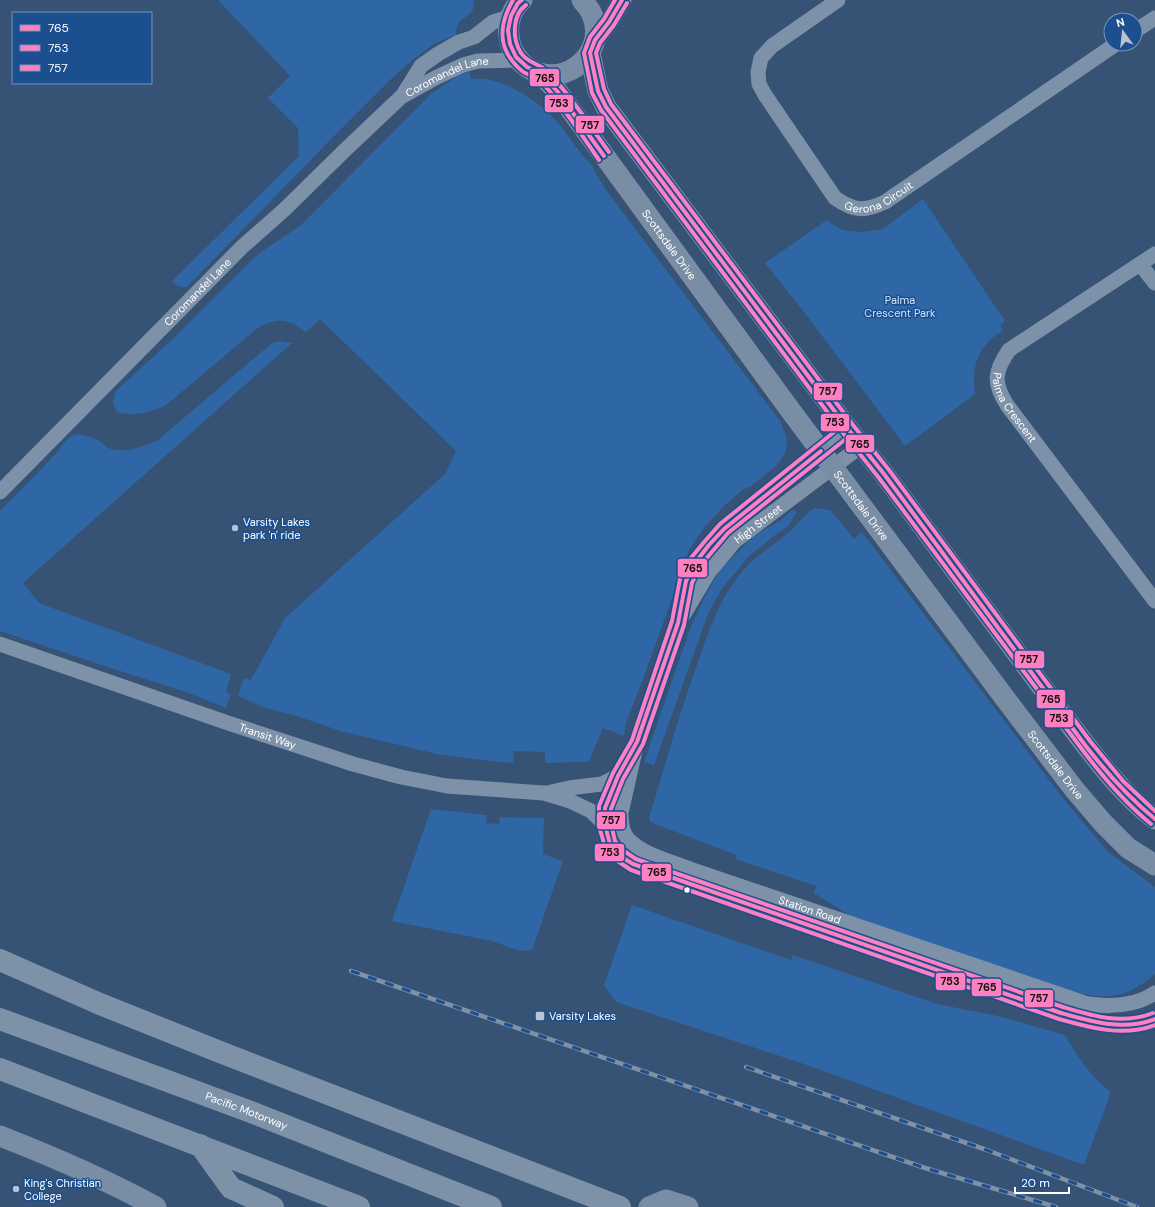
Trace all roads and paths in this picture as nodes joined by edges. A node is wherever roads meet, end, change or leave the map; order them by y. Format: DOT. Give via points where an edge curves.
graph roads {
  1 [pos="582,0"];
  2 [pos="622,0"];
  3 [pos="838,0"];
  4 [pos="513,7"];
  5 [pos="1155,18"];
  6 [pos="1143,26"];
  7 [pos="592,47"];
  8 [pos="1104,52"];
  9 [pos="519,60"];
  10 [pos="540,73"];
  11 [pos="401,97"];
  12 [pos="1155,254"];
  13 [pos="1140,264"];
  14 [pos="1155,283"];
  15 [pos="848,429"];
  16 [pos="861,446"];
  17 [pos="827,459"];
  18 [pos="0,492"];
  19 [pos="1155,601"];
  20 [pos="0,644"];
  21 [pos="637,742"];
  22 [pos="618,776"];
  23 [pos="544,794"];
  24 [pos="1155,819"];
  25 [pos="605,825"];
  26 [pos="1155,865"];
  27 [pos="0,960"];
  28 [pos="1155,992"];
  29 [pos="0,1019"];
  30 [pos="1155,1019"];
  31 [pos="0,1069"];
  32 [pos="0,1136"];
  33 [pos="200,1145"];
  34 [pos="156,1207"];
  35 [pos="273,1207"];
  36 [pos="359,1207"];
  37 [pos="491,1207"];
  38 [pos="620,1207"];
  39 [pos="649,1207"];
  40 [pos="688,1207"];
  1 -- 7 [label="main road" via="591,12 595,26"];
  2 -- 7 [label="street"];
  3 -- 8 [label="street, Gerona Circuit" via="772,46 761,58 759,84 835,198 848,207 861,210 885,202"];
  4 -- 9 [label="main road" via="508,30 510,44"];
  4 -- 11 [label="street, Coromandel Lane" via="474,36 459,42 421,66"];
  5 -- 6 [label="street"];
  7 -- 10 [label="main road" via="580,64 568,72 554,75"];
  7 -- 15 [label="main road" via="598,91 606,107"];
  9 -- 10 [label="main road"];
  9 -- 11 [label="street, Coromandel Lane" via="478,61 463,65"];
  10 -- 17 [label="main road, Scottsdale Drive" via="558,91"];
  11 -- 18 [label="street, Coromandel Lane" via="242,247"];
  12 -- 13 [label="street, Palma Crescent"];
  13 -- 14 [label="street"];
  13 -- 19 [label="street, Palma Crescent" via="1009,350 1000,363 997,378 1000,393 1007,405"];
  15 -- 16 [label="main road"];
  15 -- 17 [label="street, High Street"];
  16 -- 17 [label="street, High Street"];
  16 -- 24 [label="main road" via="1092,752 1129,796"];
  17 -- 21 [label="street, High Street" via="734,541 710,572 678,623"];
  17 -- 26 [label="main road, Scottsdale Drive" via="1074,789 1128,848"];
  20 -- 23 [label="street, Transit Way" via="353,764 447,786"];
  21 -- 22 [label="street, Station Road"];
  21 -- 28 [label="street, Station Road" via="620,812 627,839 640,849 690,869 1088,1004 1115,1006"];
  22 -- 23 [label="street, Transit Way" via="602,784"];
  22 -- 25 [label="street, Station Road" via="605,808"];
  23 -- 25 [label="street, Transit Way" via="570,801 591,811"];
  25 -- 30 [label="street, Station Road" via="610,844 620,856 633,864 676,880 1061,1013 1118,1024 1133,1024"];
  27 -- 38 [label="highway" via="100,1004"];
  29 -- 37 [label="highway, Pacific Motorway" via="251,1112"];
  31 -- 33 [label="highway"];
  32 -- 34 [label="main road" via="111,1183"];
  33 -- 35 [label="highway" via="231,1188"];
  33 -- 36 [label="highway"];
  39 -- 40 [label="main road" via="666,1200"];
}
